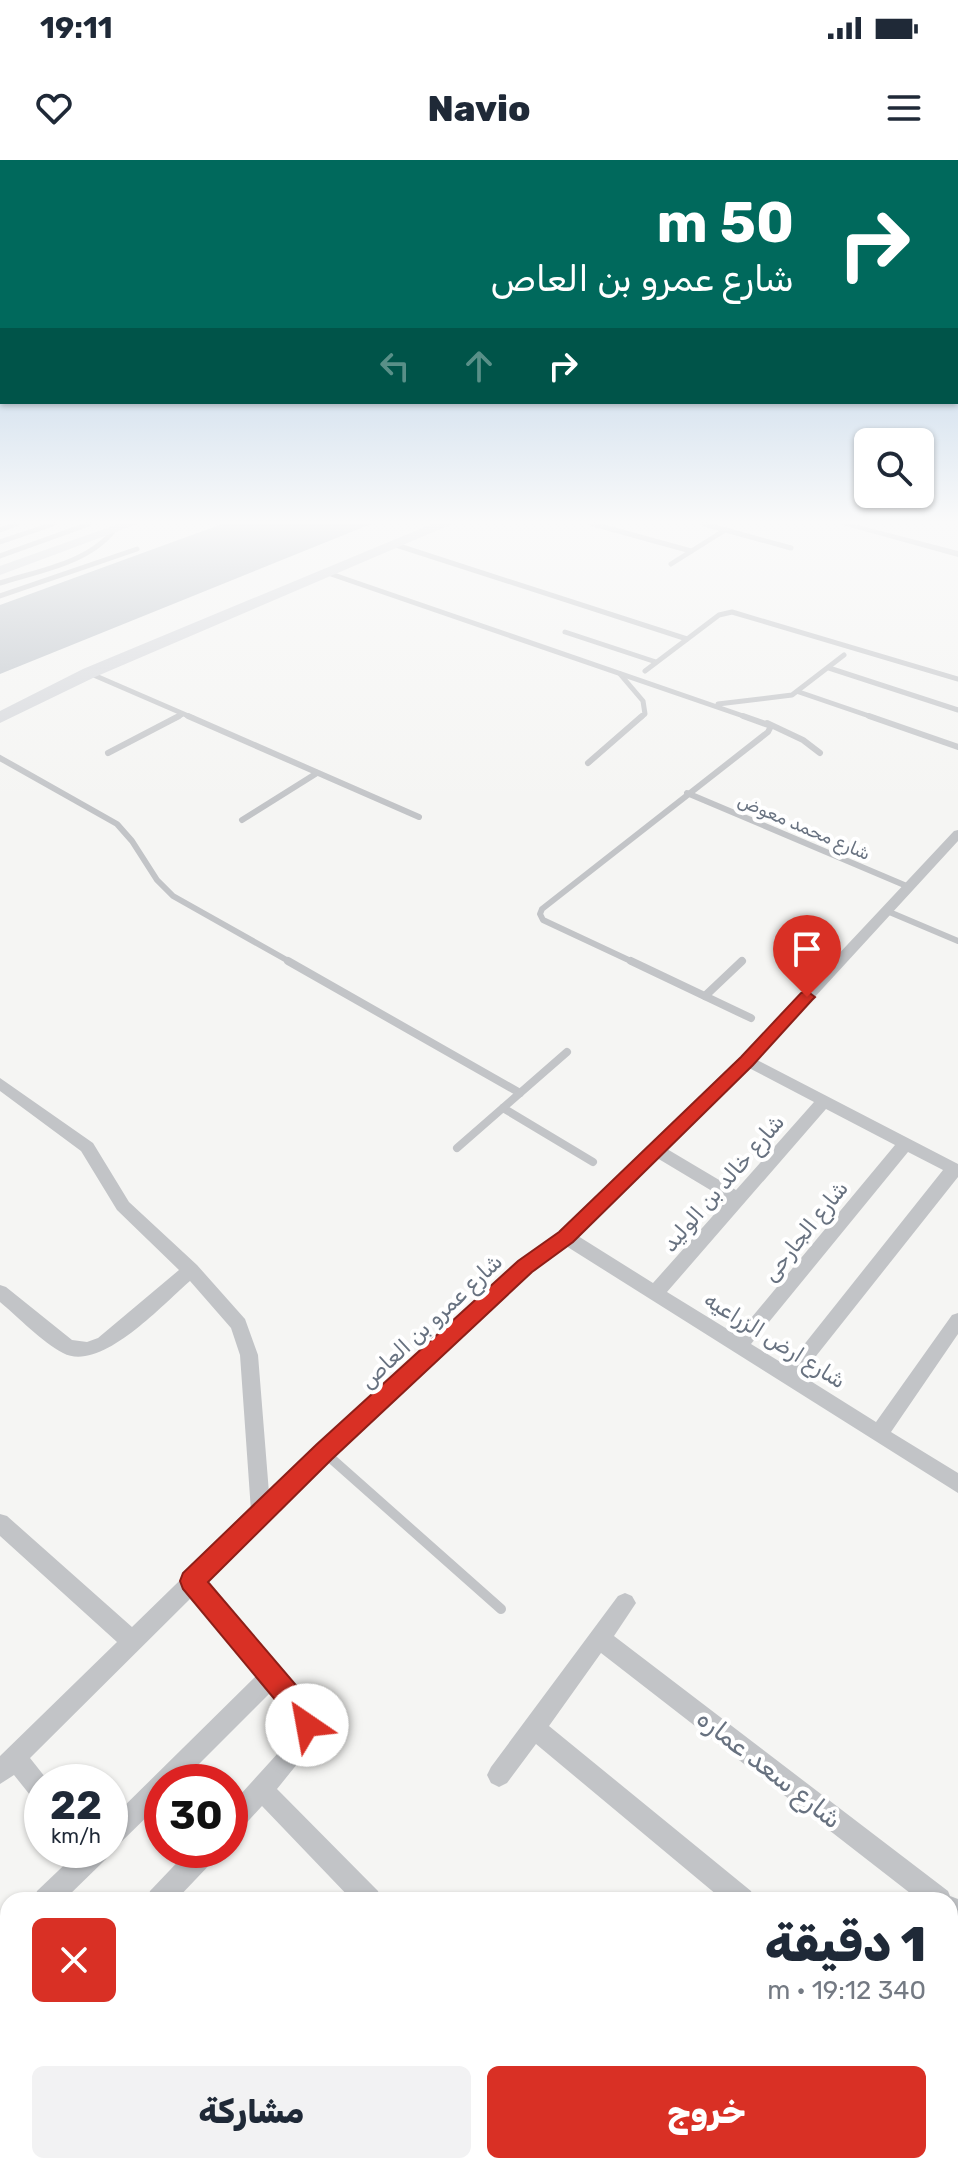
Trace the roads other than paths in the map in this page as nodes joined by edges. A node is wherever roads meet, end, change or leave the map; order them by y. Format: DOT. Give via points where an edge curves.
graph roads {
  1 [pos="192,618"];
  2 [pos="221,618"];
  3 [pos="456,618"];
  4 [pos="622,618"];
  5 [pos="715,618"];
  6 [pos="754,618"];
  7 [pos="565,632"];
  8 [pos="687,639"];
  9 [pos="844,655"];
  10 [pos="656,662"];
  11 [pos="829,668"];
  12 [pos="645,671"];
  13 [pos="89,673"];
  14 [pos="619,673"];
  15 [pos="958,679"];
  16 [pos="15,691"];
  17 [pos="799,692"];
  18 [pos="713,705"];
  19 [pos="958,710"];
  20 [pos="181,715"];
  21 [pos="0,718"];
  22 [pos="767,723"];
  23 [pos="958,747"];
  24 [pos="108,753"];
  25 [pos="820,753"];
  26 [pos="0,758"];
  27 [pos="588,763"];
  28 [pos="317,773"];
  29 [pos="687,793"];
  30 [pos="419,817"];
  31 [pos="242,820"];
  32 [pos="958,834"];
  33 [pos="909,887"];
  34 [pos="887,911"];
  35 [pos="958,941"];
  36 [pos="742,961"];
  37 [pos="705,996"];
  38 [pos="751,1018"];
  39 [pos="567,1052"];
  40 [pos="747,1061"];
  41 [pos="0,1083"];
  42 [pos="520,1093"];
  43 [pos="824,1101"];
  44 [pos="503,1108"];
  45 [pos="905,1144"];
  46 [pos="457,1148"];
  47 [pos="655,1149"];
  48 [pos="593,1162"];
  49 [pos="956,1170"];
  50 [pos="738,1199"];
  51 [pos="566,1237"];
  52 [pos="191,1270"];
  53 [pos="0,1292"];
  54 [pos="655,1293"];
  55 [pos="958,1320"];
  56 [pos="739,1346"];
  57 [pos="789,1377"];
  58 [pos="879,1434"];
  59 [pos="324,1452"];
  60 [pos="958,1484"];
  61 [pos="261,1514"];
  62 [pos="0,1523"];
  63 [pos="192,1581"];
  64 [pos="625,1603"];
  65 [pos="501,1609"];
  66 [pos="599,1638"];
  67 [pos="132,1641"];
  68 [pos="272,1675"];
  69 [pos="534,1728"];
  70 [pos="182,1764"];
  71 [pos="7,1765"];
  72 [pos="499,1775"];
  73 [pos="24,1778"];
  74 [pos="262,1790"];
  75 [pos="144,1802"];
  76 [pos="248,1805"];
  77 [pos="128,1819"];
  78 [pos="76,1868"];
  79 [pos="189,1868"];
  80 [pos="54,1892"];
  81 [pos="167,1892"];
  82 [pos="361,1892"];
  83 [pos="732,1892"];
  84 [pos="929,1892"];
  1 -- 16 [label="main road"];
  2 -- 13 [label="main road"];
  3 -- 14 [label="lane"];
  4 -- 8 [label="lane"];
  5 -- 8 [label="lane"];
  6 -- 15 [label="lane"];
  7 -- 10 [label="lane"];
  8 -- 10 [label="lane"];
  9 -- 11 [label="lane"];
  10 -- 12 [label="lane"];
  11 -- 17 [label="lane"];
  11 -- 19 [label="lane"];
  13 -- 20 [label="lane"];
  13 -- 21 [label="main road"];
  14 -- 18 [label="lane"];
  14 -- 27 [label="lane" via="643,701 645,714"];
  17 -- 18 [label="lane"];
  17 -- 23 [label="lane"];
  18 -- 22 [label="lane"];
  20 -- 24 [label="lane"];
  20 -- 28 [label="lane"];
  22 -- 25 [label="lane"];
  22 -- 29 [label="lane" via="768,732"];
  26 -- 42 [label="lane" via="117,824 132,838 157,882 173,896"];
  28 -- 30 [label="lane"];
  28 -- 31 [label="lane"];
  29 -- 33 [label="lane, شارع محمد معوض"];
  29 -- 37 [label="lane" via="540,914 543,920"];
  32 -- 33 [label="street, شارع عمرو بن العاص"];
  33 -- 34 [label="street, شارع عمرو بن العاص"];
  34 -- 35 [label="lane"];
  34 -- 40 [label="street, شارع عمرو بن العاص"];
  36 -- 37 [label="lane"];
  37 -- 38 [label="lane"];
  39 -- 42 [label="lane"];
  40 -- 43 [label="street"];
  40 -- 47 [label="street, شارع عمرو بن العاص"];
  41 -- 52 [label="street" via="87,1147 123,1206"];
  42 -- 44 [label="lane"];
  43 -- 45 [label="street"];
  43 -- 50 [label="street, شارع خالد بن الوليد"];
  44 -- 46 [label="lane"];
  44 -- 48 [label="lane"];
  45 -- 49 [label="street"];
  45 -- 56 [label="street, شارع الجارحى"];
  47 -- 50 [label="street"];
  47 -- 51 [label="street, شارع عمرو بن العاص"];
  49 -- 57 [label="street"];
  50 -- 54 [label="street, شارع خالد بن الوليد"];
  51 -- 54 [label="street, شارع ارض الزراعيه"];
  51 -- 59 [label="street, شارع عمرو بن العاص" via="525,1266"];
  52 -- 53 [label="street" via="104,1343 88,1350 68,1347"];
  52 -- 61 [label="street" via="239,1324 246,1340"];
  54 -- 56 [label="street, شارع ارض الزراعيه"];
  55 -- 58 [label="street"];
  56 -- 57 [label="street, شارع ارض الزراعيه"];
  57 -- 58 [label="street, شارع ارض الزراعيه"];
  58 -- 60 [label="street, شارع ارض الزراعيه"];
  59 -- 61 [label="street, شارع عمرو بن العاص"];
  59 -- 65 [label="lane"];
  61 -- 63 [label="street, شارع عمرو بن العاص"];
  62 -- 67 [label="street"];
  63 -- 67 [label="street, شارع عمرو بن العاص"];
  63 -- 68 [label="street"];
  64 -- 66 [label="street"];
  66 -- 69 [label="street"];
  66 -- 84 [label="street, شارع سعد عماره"];
  67 -- 71 [label="street, شارع عمرو بن العاص"];
  68 -- 70 [label="street"];
  68 -- 74 [label="street" via="307,1725 297,1749"];
  69 -- 72 [label="street"];
  69 -- 83 [label="street"];
  71 -- 73 [label="street"];
  74 -- 76 [label="street"];
  74 -- 82 [label="street"];
  75 -- 77 [label="street"];
  78 -- 80 [label="street"];
  79 -- 81 [label="street"];
}
